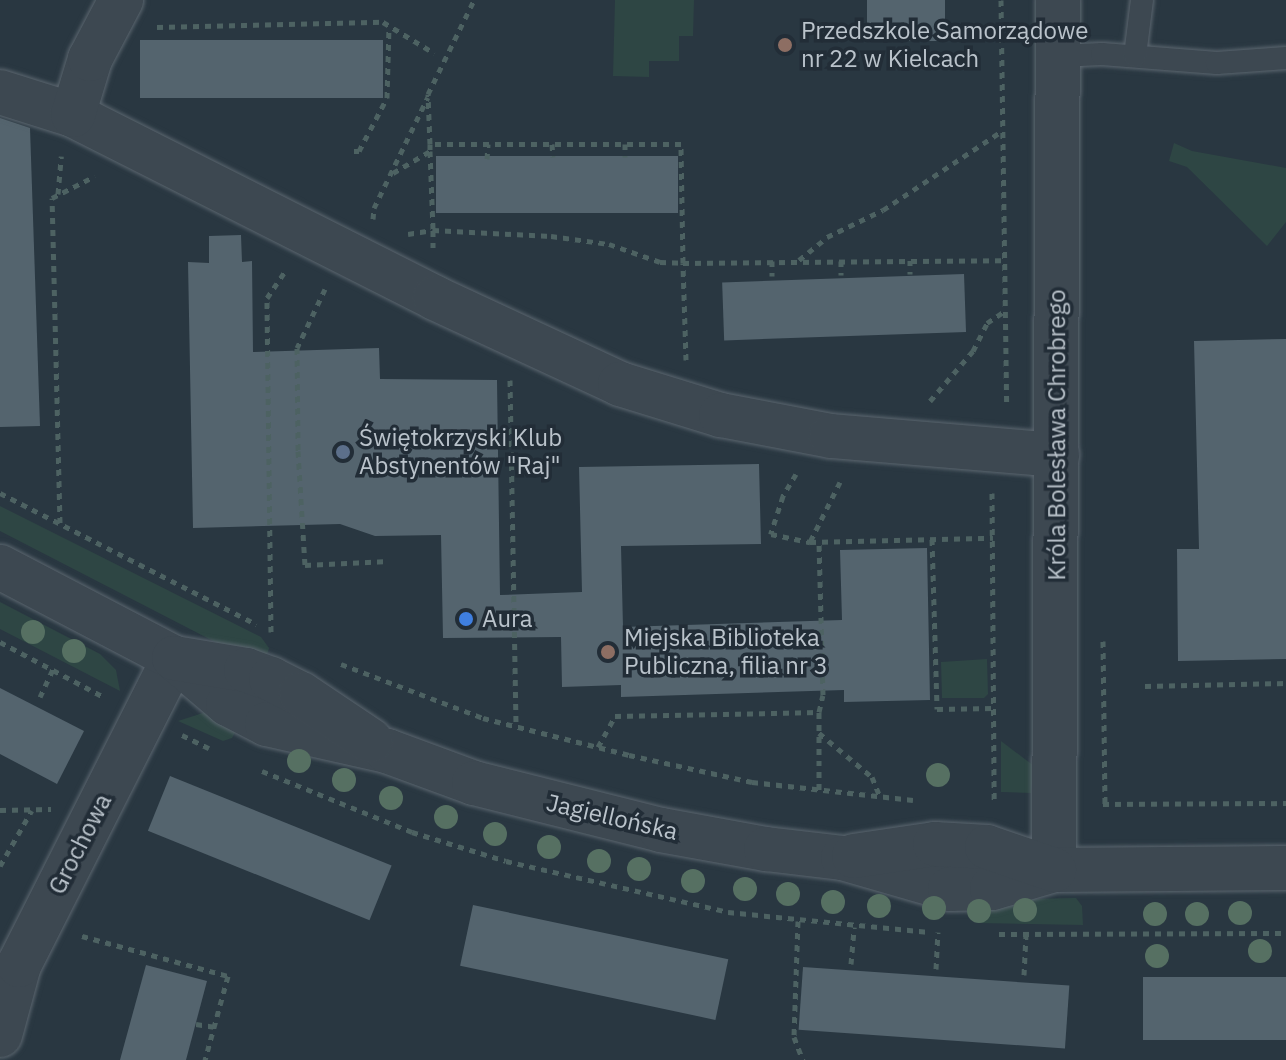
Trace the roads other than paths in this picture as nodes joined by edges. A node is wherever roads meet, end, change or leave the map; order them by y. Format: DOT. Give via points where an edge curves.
graph roads {
  1 [pos="121,0"];
  2 [pos="1058,0"];
  3 [pos="1142,0"];
  4 [pos="1058,56"];
  5 [pos="1135,56"];
  6 [pos="1286,58"];
  7 [pos="0,92"];
  8 [pos="73,115"];
  9 [pos="1057,455"];
  10 [pos="0,567"];
  11 [pos="174,658"];
  12 [pos="1286,868"];
  13 [pos="1054,870"];
  14 [pos="0,1035"];
  1 -- 8 [label="street" via="90,59"];
  2 -- 4 [label="street, Króla Bolesława Chrobrego"];
  3 -- 5 [label="lane"];
  4 -- 5 [label="lane"];
  4 -- 9 [label="street, Króla Bolesława Chrobrego"];
  5 -- 6 [label="lane" via="1217,63"];
  7 -- 8 [label="street"];
  8 -- 9 [label="street" via="360,242 435,298 620,384 721,415 815,433"];
  9 -- 13 [label="street, Króla Bolesława Chrobrego"];
  10 -- 11 [label="street, Jagiellońska"];
  11 -- 13 [label="street, Jagiellońska" via="228,704 290,732 387,751 474,783 661,830 843,858 950,889 992,888"];
  11 -- 14 [label="street, Grochowa" via="19,965"];
  12 -- 13 [label="street, Jagiellońska"];
}
